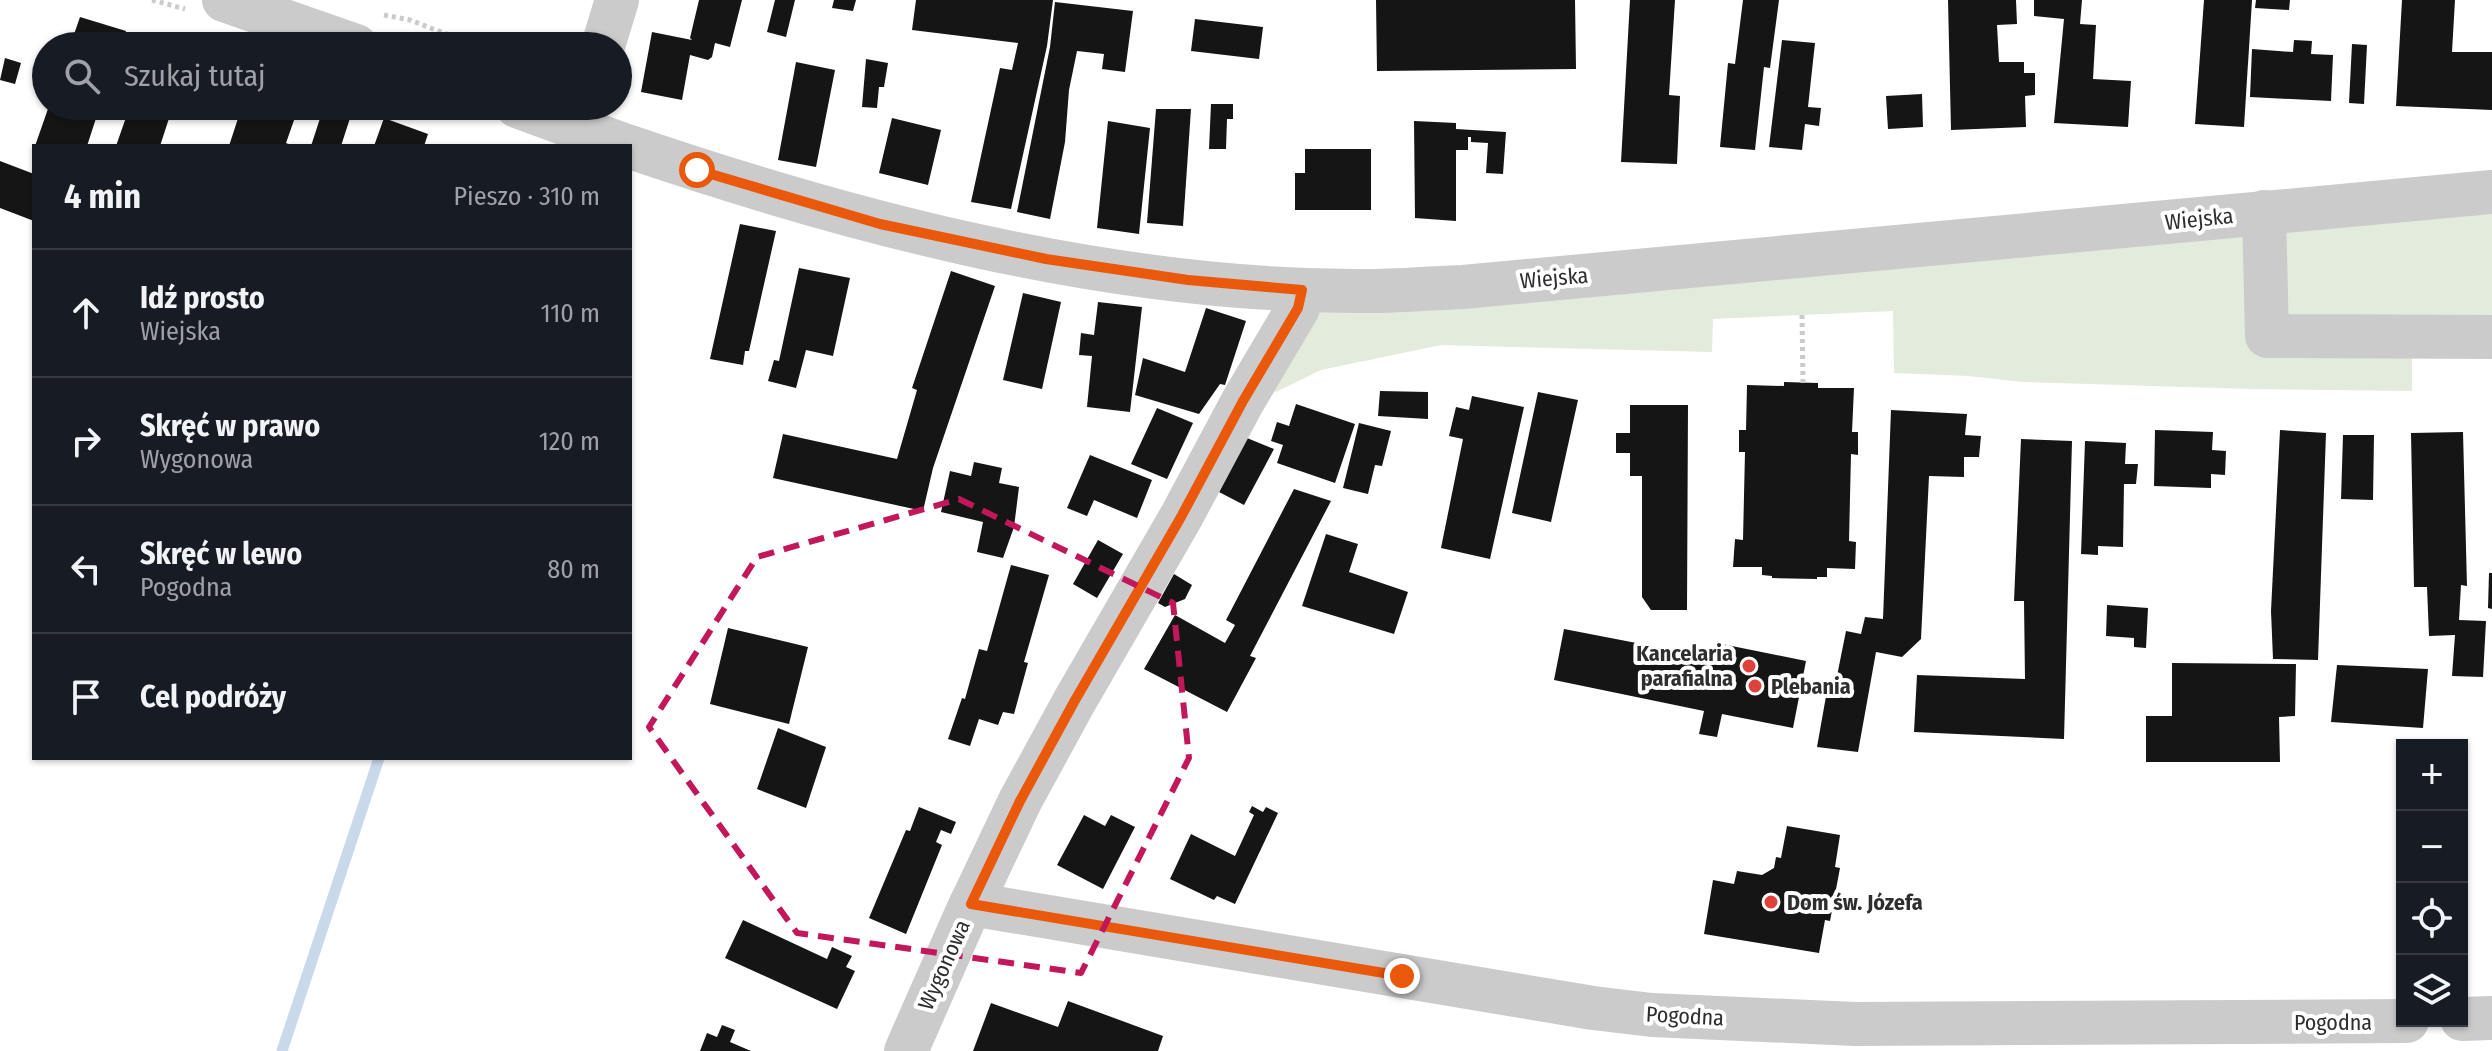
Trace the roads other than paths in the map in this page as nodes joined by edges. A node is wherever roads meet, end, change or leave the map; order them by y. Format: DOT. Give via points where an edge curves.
graph roads {
  1 [pos="224,0"];
  2 [pos="617,0"];
  3 [pos="365,30"];
  4 [pos="607,32"];
  5 [pos="586,120"];
  6 [pos="623,144"];
  7 [pos="632,148"];
  8 [pos="2492,192"];
  9 [pos="2264,212"];
  10 [pos="1302,290"];
  11 [pos="2492,337"];
  12 [pos="971,904"];
  13 [pos="2492,1018"];
  14 [pos="2468,1019"];
  15 [pos="2396,1021"];
  16 [pos="906,1051"];
  1 -- 3 [label="street"];
  2 -- 4 [label="street"];
  5 -- 6 [label="street, Wiejska"];
  7 -- 10 [label="street, Wiejska" via="880,224 1046,259"];
  8 -- 9 [label="street, Wiejska"];
  9 -- 10 [label="street, Wiejska" via="1463,287"];
  9 -- 11 [label="street" via="2267,336"];
  10 -- 12 [label="street, Wygonowa" via="1298,308 1020,801"];
  12 -- 15 [label="street, Pogodna" via="1652,1015 1855,1024"];
  12 -- 16 [label="street, Wygonowa"];
  13 -- 14 [label="street"];
}
